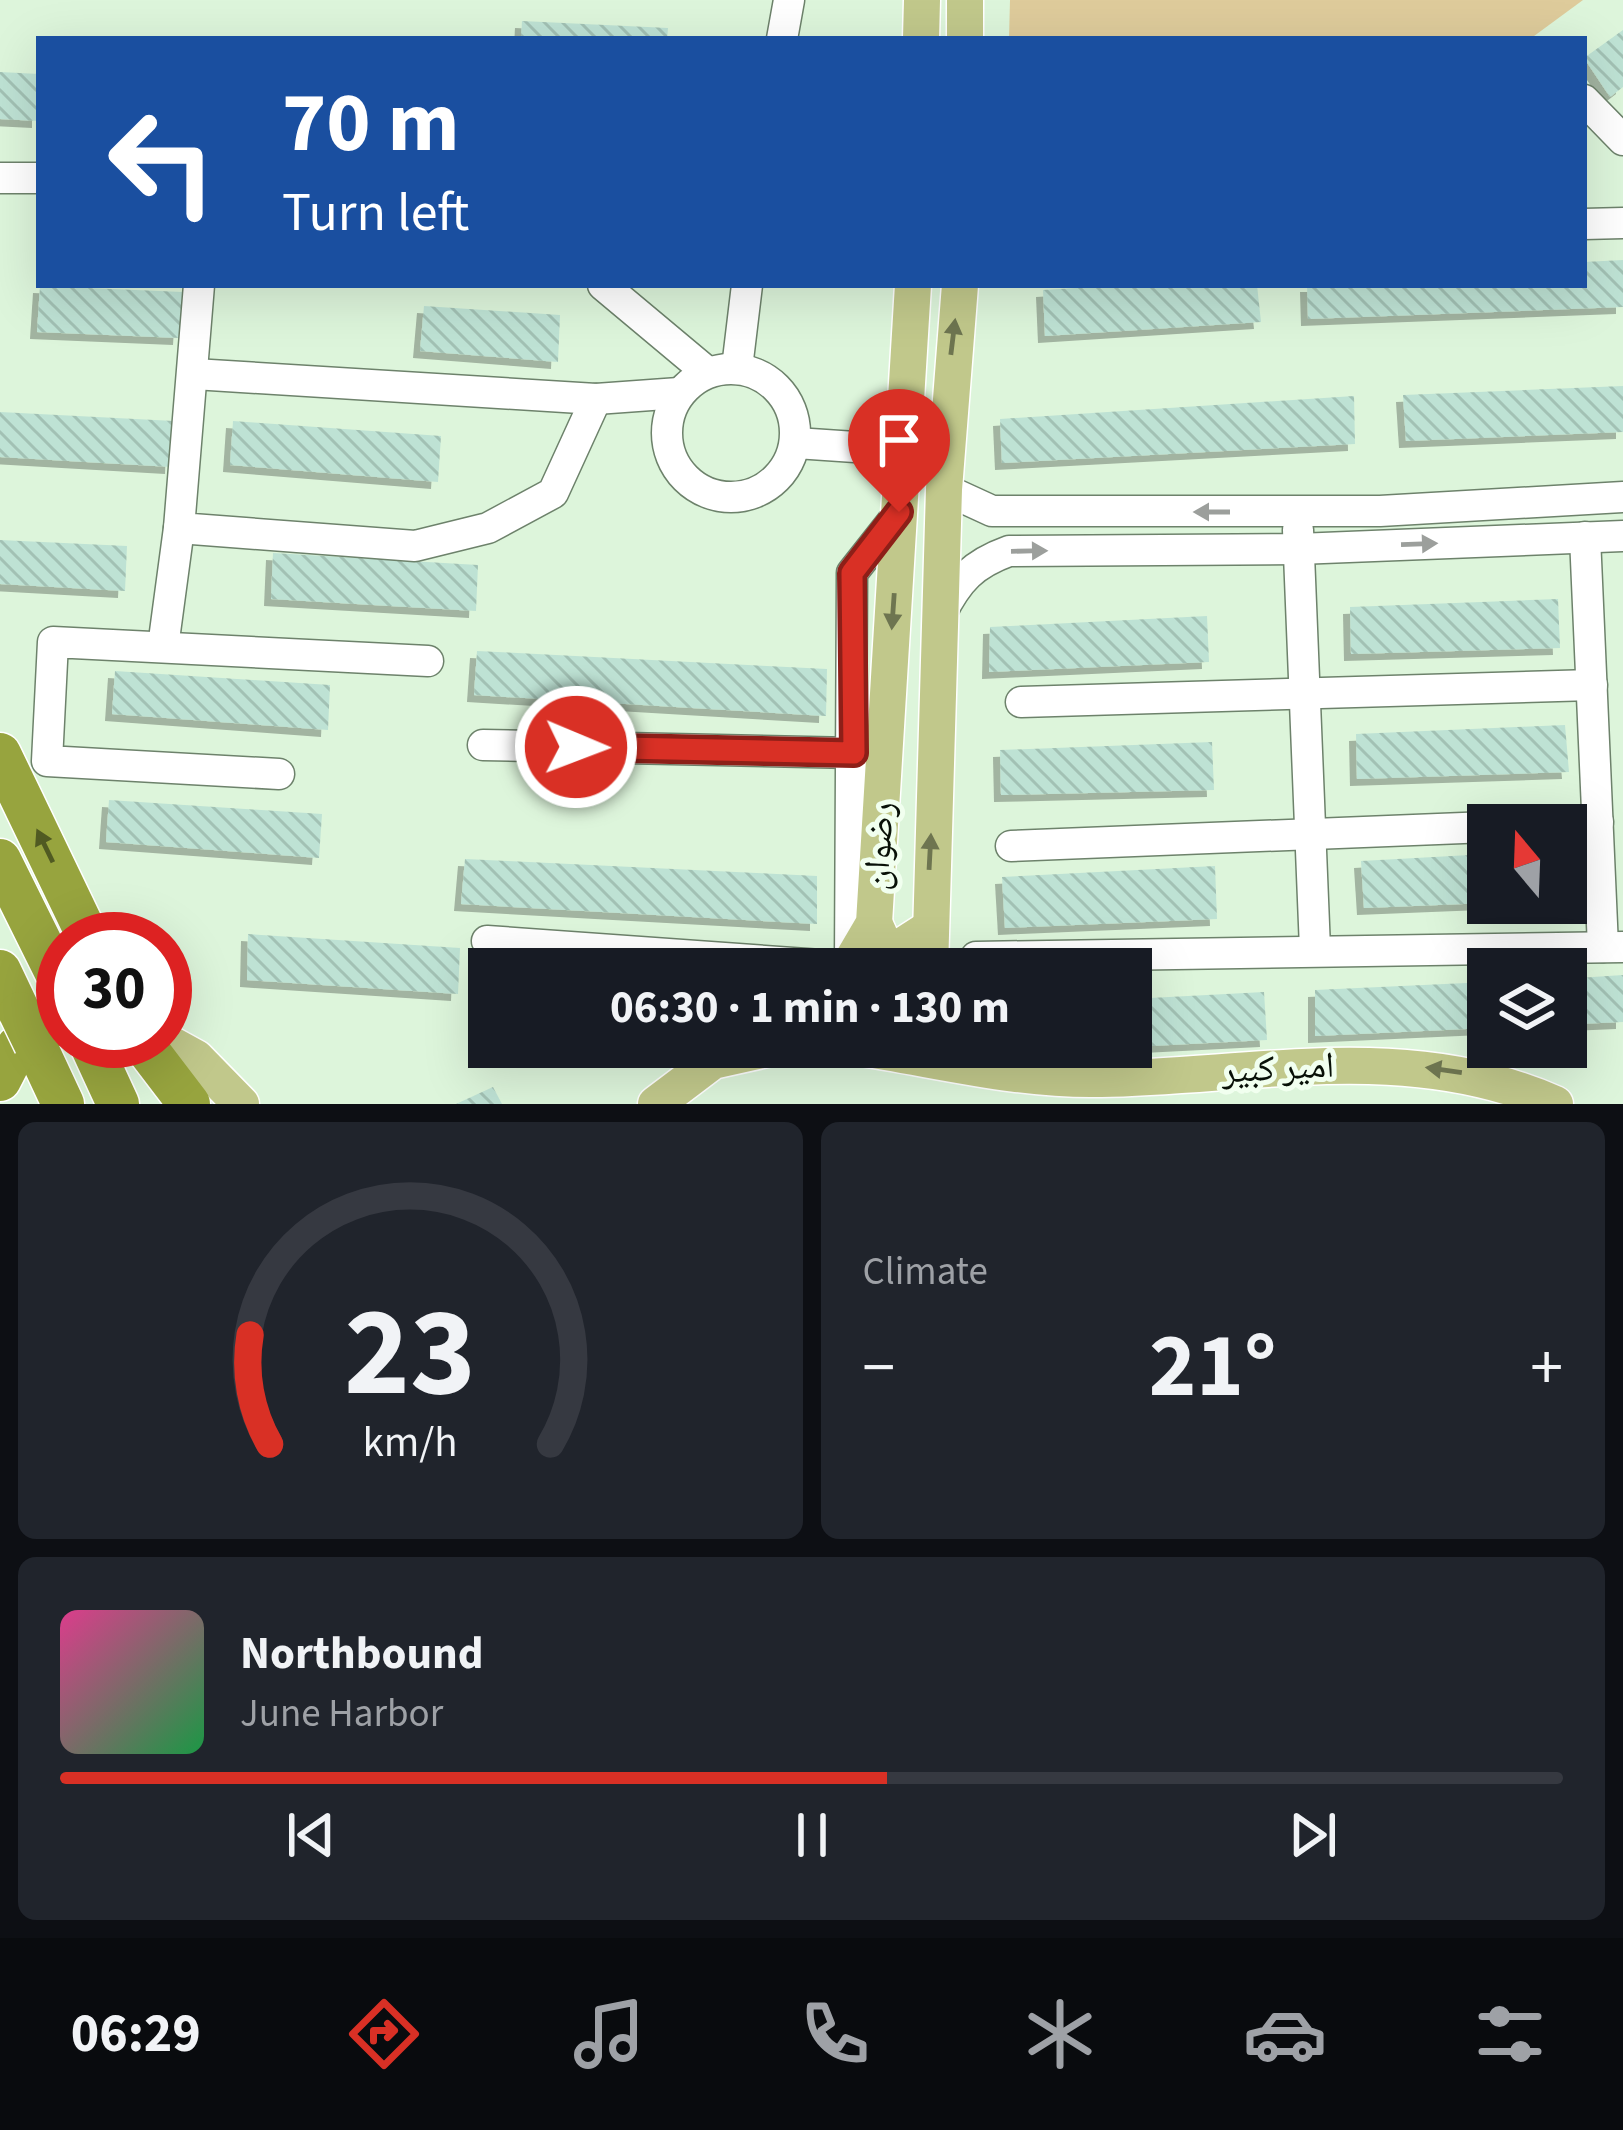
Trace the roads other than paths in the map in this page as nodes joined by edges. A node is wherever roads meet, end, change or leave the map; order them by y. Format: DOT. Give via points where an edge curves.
graph roads {
  1 [pos="789,0"];
  2 [pos="922,0"];
  3 [pos="965,0"];
  4 [pos="783,36"];
  5 [pos="921,36"];
  6 [pos="965,36"];
  7 [pos="1587,103"];
  8 [pos="1623,140"];
  9 [pos="0,178"];
  10 [pos="36,178"];
  11 [pos="1623,223"];
  12 [pos="1587,224"];
  13 [pos="199,288"];
  14 [pos="607,288"];
  15 [pos="746,288"];
  16 [pos="913,288"];
  17 [pos="960,288"];
  18 [pos="722,370"];
  19 [pos="194,374"];
  20 [pos="680,393"];
  21 [pos="596,399"];
  22 [pos="796,443"];
  23 [pos="899,450"];
  24 [pos="944,489"];
  25 [pos="1623,496"];
  26 [pos="899,512"];
  27 [pos="1297,512"];
  28 [pos="179,528"];
  29 [pos="1623,536"];
  30 [pos="1585,537"];
  31 [pos="1298,549"];
  32 [pos="941,614"];
  33 [pos="163,647"];
  34 [pos="428,661"];
  35 [pos="1592,685"];
  36 [pos="1304,694"];
  37 [pos="1021,702"];
  38 [pos="483,745"];
  39 [pos="854,753"];
  40 [pos="0,754"];
  41 [pos="279,774"];
  42 [pos="1587,822"];
  43 [pos="1598,822"];
  44 [pos="1467,828"];
  45 [pos="1310,834"];
  46 [pos="1011,846"];
  47 [pos="0,860"];
  48 [pos="76,912"];
  49 [pos="874,923"];
  50 [pos="927,930"];
  51 [pos="36,933"];
  52 [pos="487,941"];
  53 [pos="1613,947"];
  54 [pos="584,948"];
  55 [pos="849,948"];
  56 [pos="860,948"];
  57 [pos="928,948"];
  58 [pos="1315,949"];
  59 [pos="1152,953"];
  60 [pos="0,971"];
  61 [pos="36,1035"];
  62 [pos="192,1056"];
  63 [pos="101,1068"];
  64 [pos="162,1068"];
  65 [pos="703,1068"];
  66 [pos="1001,1068"];
  67 [pos="0,1080"];
  68 [pos="63,1104"];
  69 [pos="118,1104"];
  70 [pos="189,1104"];
  71 [pos="241,1104"];
  72 [pos="656,1104"];
  73 [pos="1555,1104"];
  1 -- 4 [label="street"];
  2 -- 5 [label="main road"];
  3 -- 6 [label="main road"];
  7 -- 8 [label="street"];
  9 -- 10 [label="street"];
  11 -- 12 [label="street"];
  13 -- 19 [label="street"];
  14 -- 18 [label="street"];
  15 -- 18 [label="street"];
  16 -- 23 [label="main road, رضوان"];
  24 -- 17 [label="main road, رضوان, one-way"];
  18 -- 20 [label="street"];
  18 -- 22 [label="street" via="770,380 791,408"];
  19 -- 21 [label="street"];
  19 -- 28 [label="street"];
  20 -- 21 [label="street"];
  20 -- 22 [label="street" via="665,429 675,468 705,494 744,497 778,478"];
  21 -- 28 [label="street" via="553,493 488,528 415,546"];
  22 -- 23 [label="street"];
  23 -- 26 [label="main road, رضوان"];
  27 -- 24 [label="street, one-way" via="992,511"];
  24 -- 32 [label="main road, رضوان"];
  25 -- 27 [label="street"];
  26 -- 39 [label="street" via="852,573"];
  26 -- 49 [label="main road, رضوان, one-way"];
  27 -- 31 [label="street"];
  28 -- 33 [label="street"];
  29 -- 30 [label="street"];
  31 -- 30 [label="street, one-way"];
  30 -- 35 [label="street"];
  32 -- 31 [label="street, one-way" via="958,581 1009,551"];
  31 -- 36 [label="street"];
  50 -- 32 [label="main road, رضوان, one-way"];
  33 -- 34 [label="street"];
  33 -- 41 [label="street" via="53,642 47,761"];
  35 -- 36 [label="street"];
  35 -- 43 [label="street"];
  36 -- 37 [label="street"];
  36 -- 45 [label="street"];
  38 -- 39 [label="street"];
  39 -- 55 [label="street"];
  48 -- 40 [label="highway, one-way"];
  42 -- 43 [label="street"];
  43 -- 53 [label="street"];
  44 -- 45 [label="street"];
  45 -- 46 [label="street"];
  45 -- 58 [label="street"];
  47 -- 51 [label="highway"];
  49 -- 50 [label="main road" via="896,950"];
  49 -- 56 [label="main road, رضوان"];
  50 -- 57 [label="main road, رضوان"];
  52 -- 54 [label="street"];
  53 -- 58 [label="street"];
  58 -- 59 [label="street"];
  60 -- 68 [label="highway, bridge"];
  61 -- 67 [label="highway" via="17,1047"];
  62 -- 71 [label="main road"];
  63 -- 69 [label="highway"];
  64 -- 70 [label="highway"];
  65 -- 72 [label="main road"];
  73 -- 66 [label="main road, امیر کبیر, one-way" via="1432,1068 1346,1064 1098,1079"];
}
